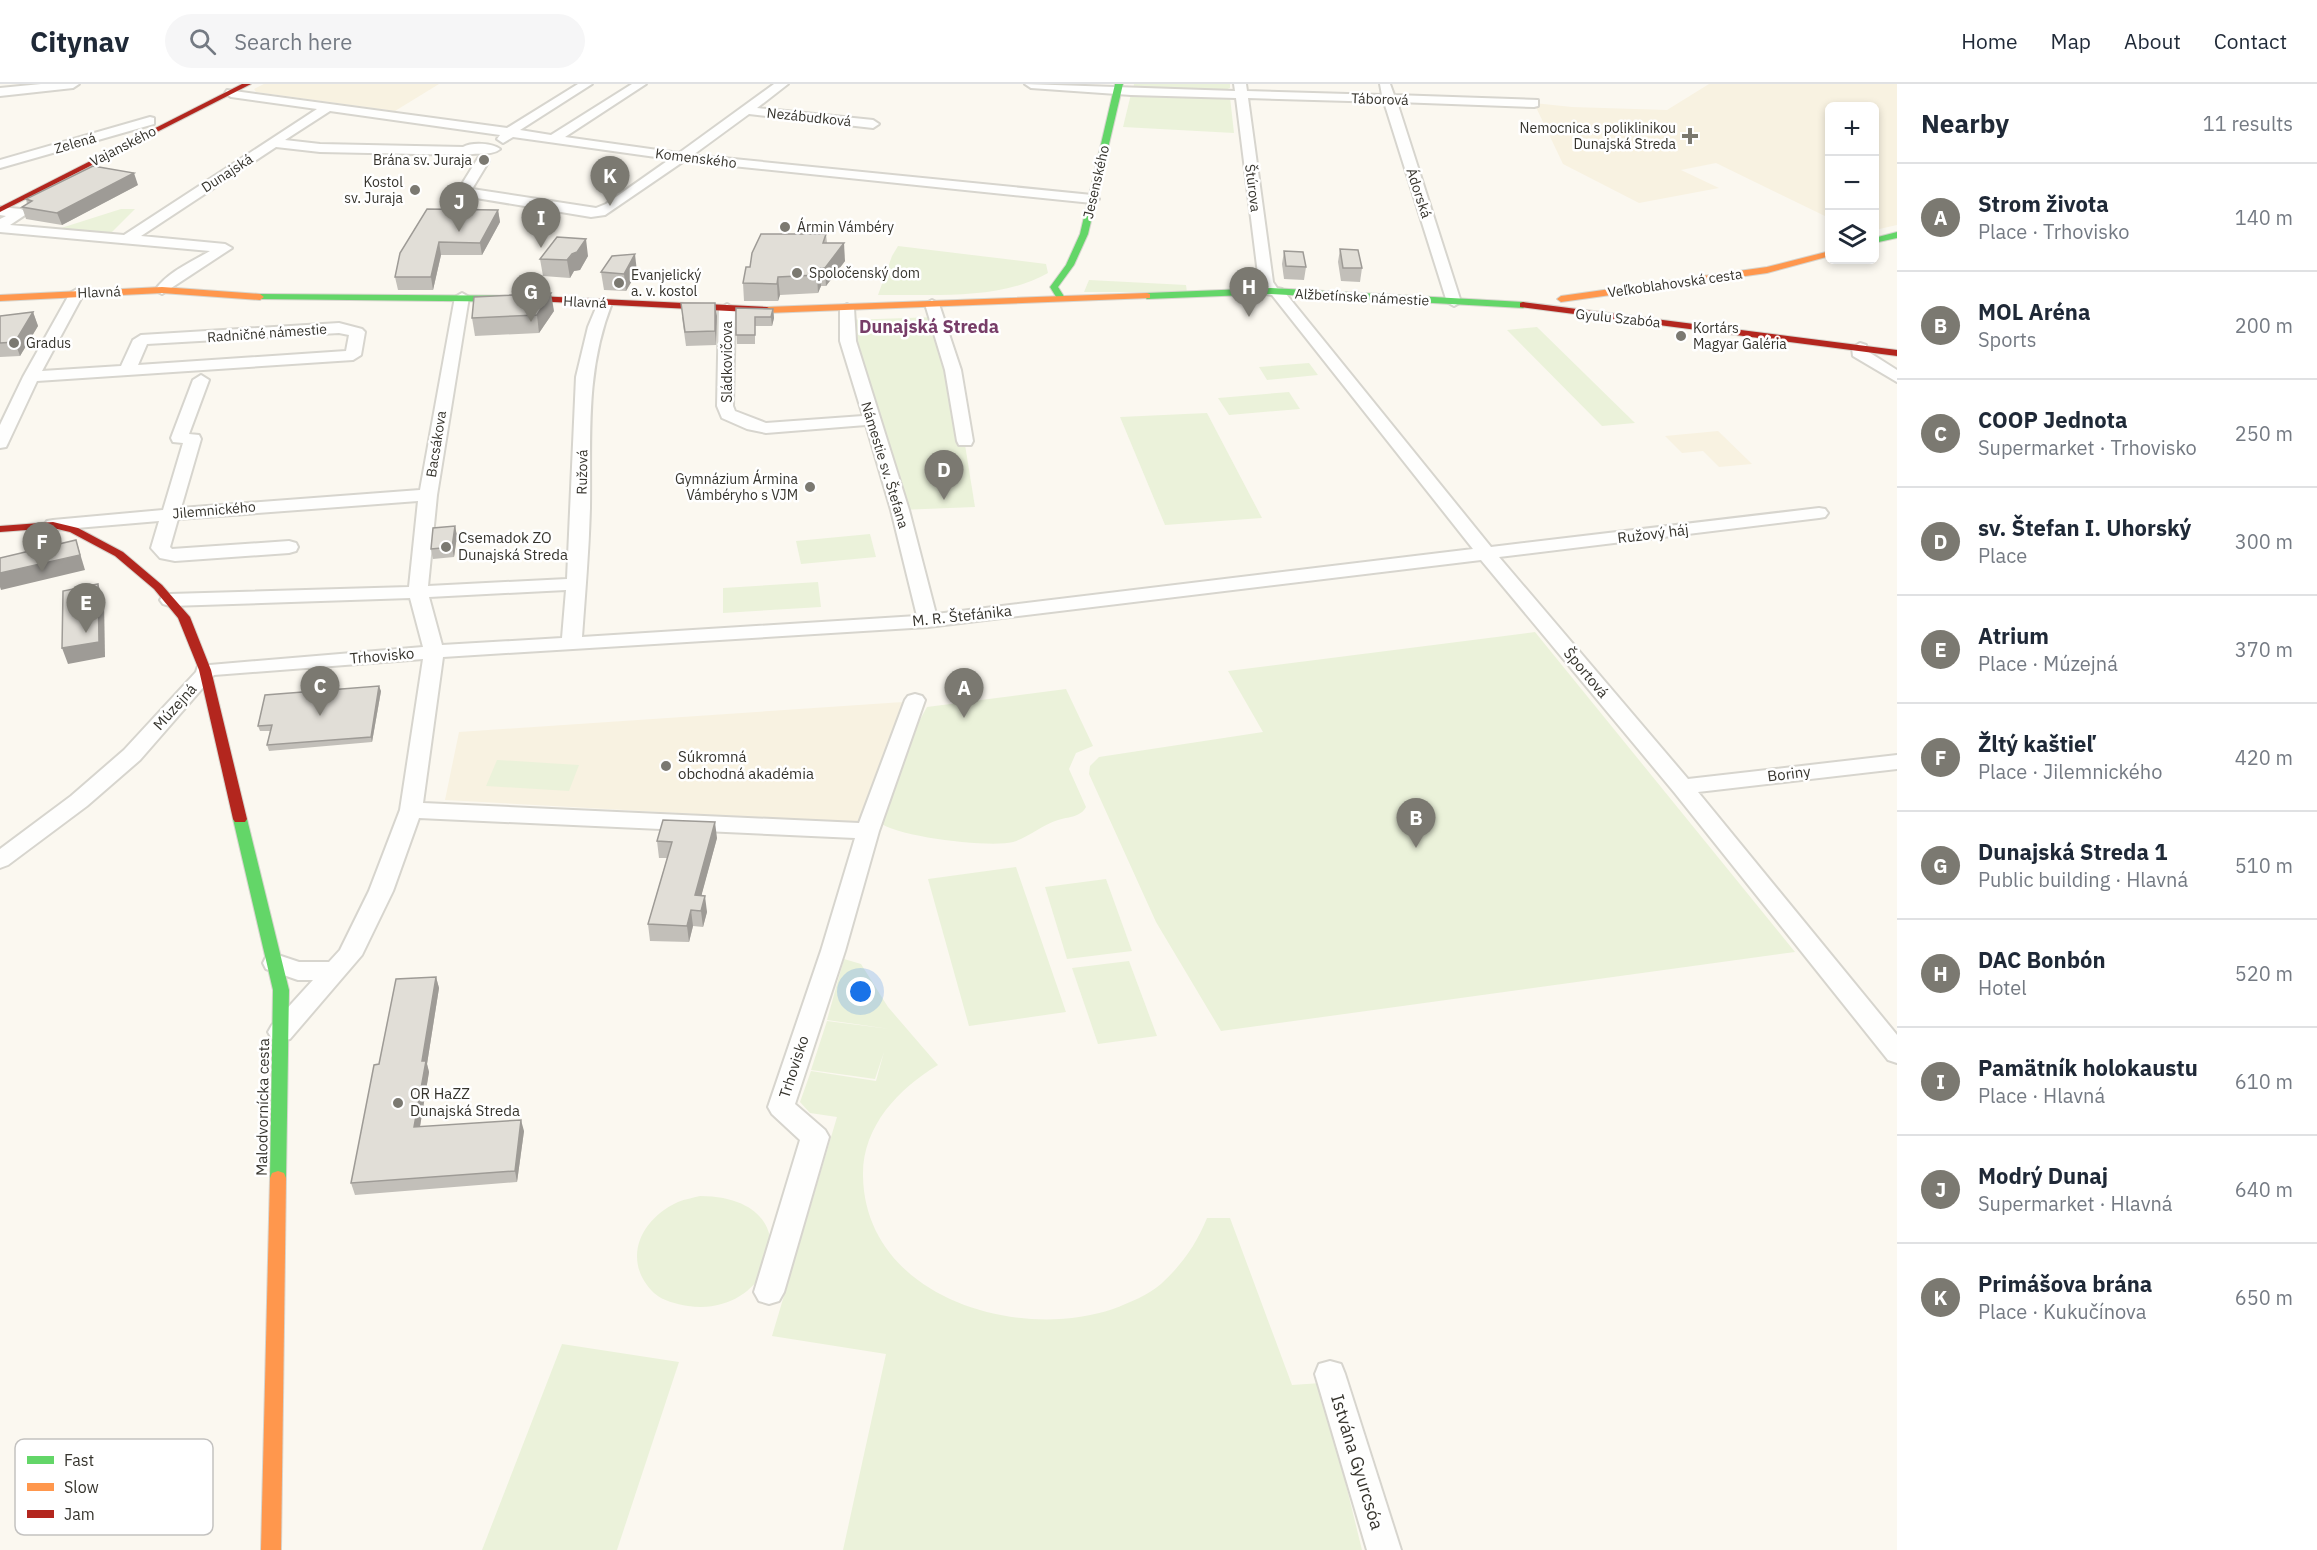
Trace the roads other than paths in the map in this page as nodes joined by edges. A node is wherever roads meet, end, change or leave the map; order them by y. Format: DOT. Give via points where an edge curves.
graph roads {
  1 [pos="73,84"];
  2 [pos="586,84"];
  3 [pos="640,84"];
  4 [pos="782,84"];
  5 [pos="1031,84"];
  6 [pos="1384,84"];
  7 [pos="242,87"];
  8 [pos="1118,87"];
  9 [pos="1240,89"];
  10 [pos="0,92"];
  11 [pos="1389,99"];
  12 [pos="1534,103"];
  13 [pos="328,107"];
  14 [pos="745,110"];
  15 [pos="150,121"];
  16 [pos="873,124"];
  17 [pos="508,133"];
  18 [pos="551,140"];
  19 [pos="274,142"];
  20 [pos="487,156"];
  21 [pos="682,157"];
  22 [pos="0,164"];
  23 [pos="1092,199"];
  24 [pos="0,211"];
  25 [pos="1084,234"];
  26 [pos="1897,235"];
  27 [pos="127,239"];
  28 [pos="1879,240"];
  29 [pos="1825,255"];
  30 [pos="1085,266"];
  31 [pos="1061,275"];
  32 [pos="1161,282"];
  33 [pos="1077,287"];
  34 [pos="162,291"];
  35 [pos="1274,292"];
  36 [pos="77,293"];
  37 [pos="462,297"];
  38 [pos="1582,297"];
  39 [pos="0,298"];
  40 [pos="1061,298"];
  41 [pos="990,301"];
  42 [pos="1454,302"];
  43 [pos="605,303"];
  44 [pos="932,304"];
  45 [pos="1519,305"];
  46 [pos="847,308"];
  47 [pos="727,309"];
  48 [pos="1592,315"];
  49 [pos="1860,348"];
  50 [pos="1897,353"];
  51 [pos="128,371"];
  52 [pos="31,376"];
  53 [pos="1897,377"];
  54 [pos="201,380"];
  55 [pos="871,420"];
  56 [pos="965,441"];
  57 [pos="0,443"];
  58 [pos="428,495"];
  59 [pos="1819,513"];
  60 [pos="169,515"];
  61 [pos="54,525"];
  62 [pos="0,529"];
  63 [pos="289,547"];
  64 [pos="1488,555"];
  65 [pos="576,584"];
  66 [pos="418,592"];
  67 [pos="170,600"];
  68 [pos="928,621"];
  69 [pos="571,645"];
  70 [pos="434,652"];
  71 [pos="205,672"];
  72 [pos="915,700"];
  73 [pos="1897,762"];
  74 [pos="1682,787"];
  75 [pos="411,810"];
  76 [pos="868,831"];
  77 [pos="0,860"];
  78 [pos="275,963"];
  79 [pos="336,971"];
  80 [pos="281,1032"];
  81 [pos="1897,1053"];
  82 [pos="769,1292"];
  83 [pos="1330,1374"];
  84 [pos="271,1550"];
  85 [pos="1384,1550"];
  1 -- 10 [label="street"];
  2 -- 17 [label="street"];
  3 -- 18 [label="street"];
  4 -- 14 [label="street"];
  5 -- 8 [label="street, Táborová"];
  6 -- 11 [label="street, Ádorská"];
  7 -- 13 [label="street, Komenského"];
  7 -- 24 [label="street, Vajanského"];
  8 -- 9 [label="street, Táborová"];
  8 -- 23 [label="street, Jesenského"];
  9 -- 11 [label="street, Táborová"];
  9 -- 35 [label="street, Štúrova" via="1266,282"];
  11 -- 12 [label="street, Táborová"];
  11 -- 42 [label="street, Ádorská"];
  13 -- 17 [label="street, Komenského"];
  13 -- 19 [label="street, Dunajská"];
  14 -- 16 [label="street, Nezábudková"];
  14 -- 21 [label="street"];
  15 -- 22 [label="street, Zelená"];
  17 -- 18 [label="street, Komenského"];
  17 -- 20 [label="street"];
  18 -- 21 [label="street, Komenského"];
  19 -- 20 [label="street" via="320,148 469,148"];
  19 -- 27 [label="street, Dunajská"];
  20 -- 21 [label="street" via="464,192 591,213 600,212"];
  21 -- 23 [label="street, Komenského"];
  23 -- 25 [label="street, Jesenského"];
  24 -- 27 [label="street" via="21,213 1,228"];
  25 -- 30 [label="street" via="1089,243"];
  25 -- 31 [label="street, Jesenského"];
  26 -- 28 [label="street"];
  27 -- 34 [label="street" via="225,248 179,275"];
  29 -- 38 [label="street, Veľkoblahovská cesta" via="1767,270"];
  31 -- 40 [label="street" via="1054,287"];
  31 -- 41 [label="street"];
  32 -- 35 [label="street"];
  33 -- 40 [label="street"];
  34 -- 36 [label="street, Hlavná"];
  34 -- 37 [label="street, Hlavná" via="273,298"];
  35 -- 40 [label="street, Alžbetínske námestie"];
  35 -- 42 [label="street, Alžbetínske námestie"];
  35 -- 64 [label="street, Športová"];
  36 -- 39 [label="street, Hlavná"];
  36 -- 52 [label="street"];
  37 -- 43 [label="street, Hlavná"];
  37 -- 58 [label="street, Bacsákova"];
  38 -- 45 [label="street, Veľkoblahovská cesta"];
  38 -- 48 [label="street" via="1578,304"];
  40 -- 41 [label="street, Hlavná"];
  41 -- 44 [label="street, Hlavná"];
  42 -- 45 [label="street, Alžbetínske námestie"];
  43 -- 47 [label="street, Hlavná"];
  43 -- 65 [label="street, Ružová" via="587,351"];
  44 -- 46 [label="street, Hlavná"];
  44 -- 56 [label="street" via="953,370"];
  45 -- 48 [label="street, Gyulu Szabóa"];
  46 -- 47 [label="street, Hlavná"];
  46 -- 55 [label="street, Námestie sv. Štefana" via="848,341"];
  47 -- 55 [label="street, Sládkovičova" via="728,414 766,428"];
  48 -- 49 [label="street, Gyulu Szabóa"];
  49 -- 50 [label="street, Gyulu Szabóa"];
  49 -- 53 [label="street" via="1859,352"];
  51 -- 51 [label="street, Radničné námestie" via="352,355 357,332 339,328 141,340"];
  51 -- 52 [label="street, Radničné námestie"];
  52 -- 57 [label="street"];
  54 -- 60 [label="street" via="179,438 193,439"];
  55 -- 68 [label="street, Námestie sv. Štefana" via="900,510"];
  58 -- 60 [label="street, Jilemnického"];
  58 -- 66 [label="street, Bacsákova"];
  59 -- 64 [label="street, Ružový háj"];
  60 -- 61 [label="street, Jilemnického"];
  60 -- 63 [label="street" via="160,545 167,554"];
  61 -- 62 [label="street, Jilemnického"];
  61 -- 67 [label="street, Múzejná" via="74,530 119,554"];
  64 -- 68 [label="street, M. R. Štefánika"];
  64 -- 74 [label="street, Športová"];
  65 -- 66 [label="street"];
  65 -- 69 [label="street, Ružová"];
  66 -- 67 [label="street"];
  66 -- 70 [label="street, Bacsákova"];
  67 -- 71 [label="street, Múzejná" via="184,617"];
  68 -- 69 [label="street, M. R. Štefánika"];
  69 -- 70 [label="street, M. R. Štefánika"];
  70 -- 71 [label="street, Trhovisko"];
  70 -- 75 [label="street, Trhovisko"];
  71 -- 77 [label="street, Múzejná" via="132,755 79,801"];
  71 -- 78 [label="street, Malodvornícka cesta"];
  72 -- 76 [label="street, Trhovisko"];
  73 -- 74 [label="street, Boriny"];
  74 -- 81 [label="street, Športová"];
  75 -- 76 [label="street"];
  75 -- 79 [label="street, Trhovisko" via="381,891 351,955"];
  76 -- 82 [label="street, Trhovisko" via="781,1107 814,1137"];
  78 -- 79 [label="street" via="298,970"];
  78 -- 80 [label="street, Malodvornícka cesta" via="281,990"];
  79 -- 80 [label="street, Trhovisko"];
  80 -- 84 [label="street, Malodvornícka cesta"];
  83 -- 85 [label="street, Istvána Gyurcsóa"];
}
